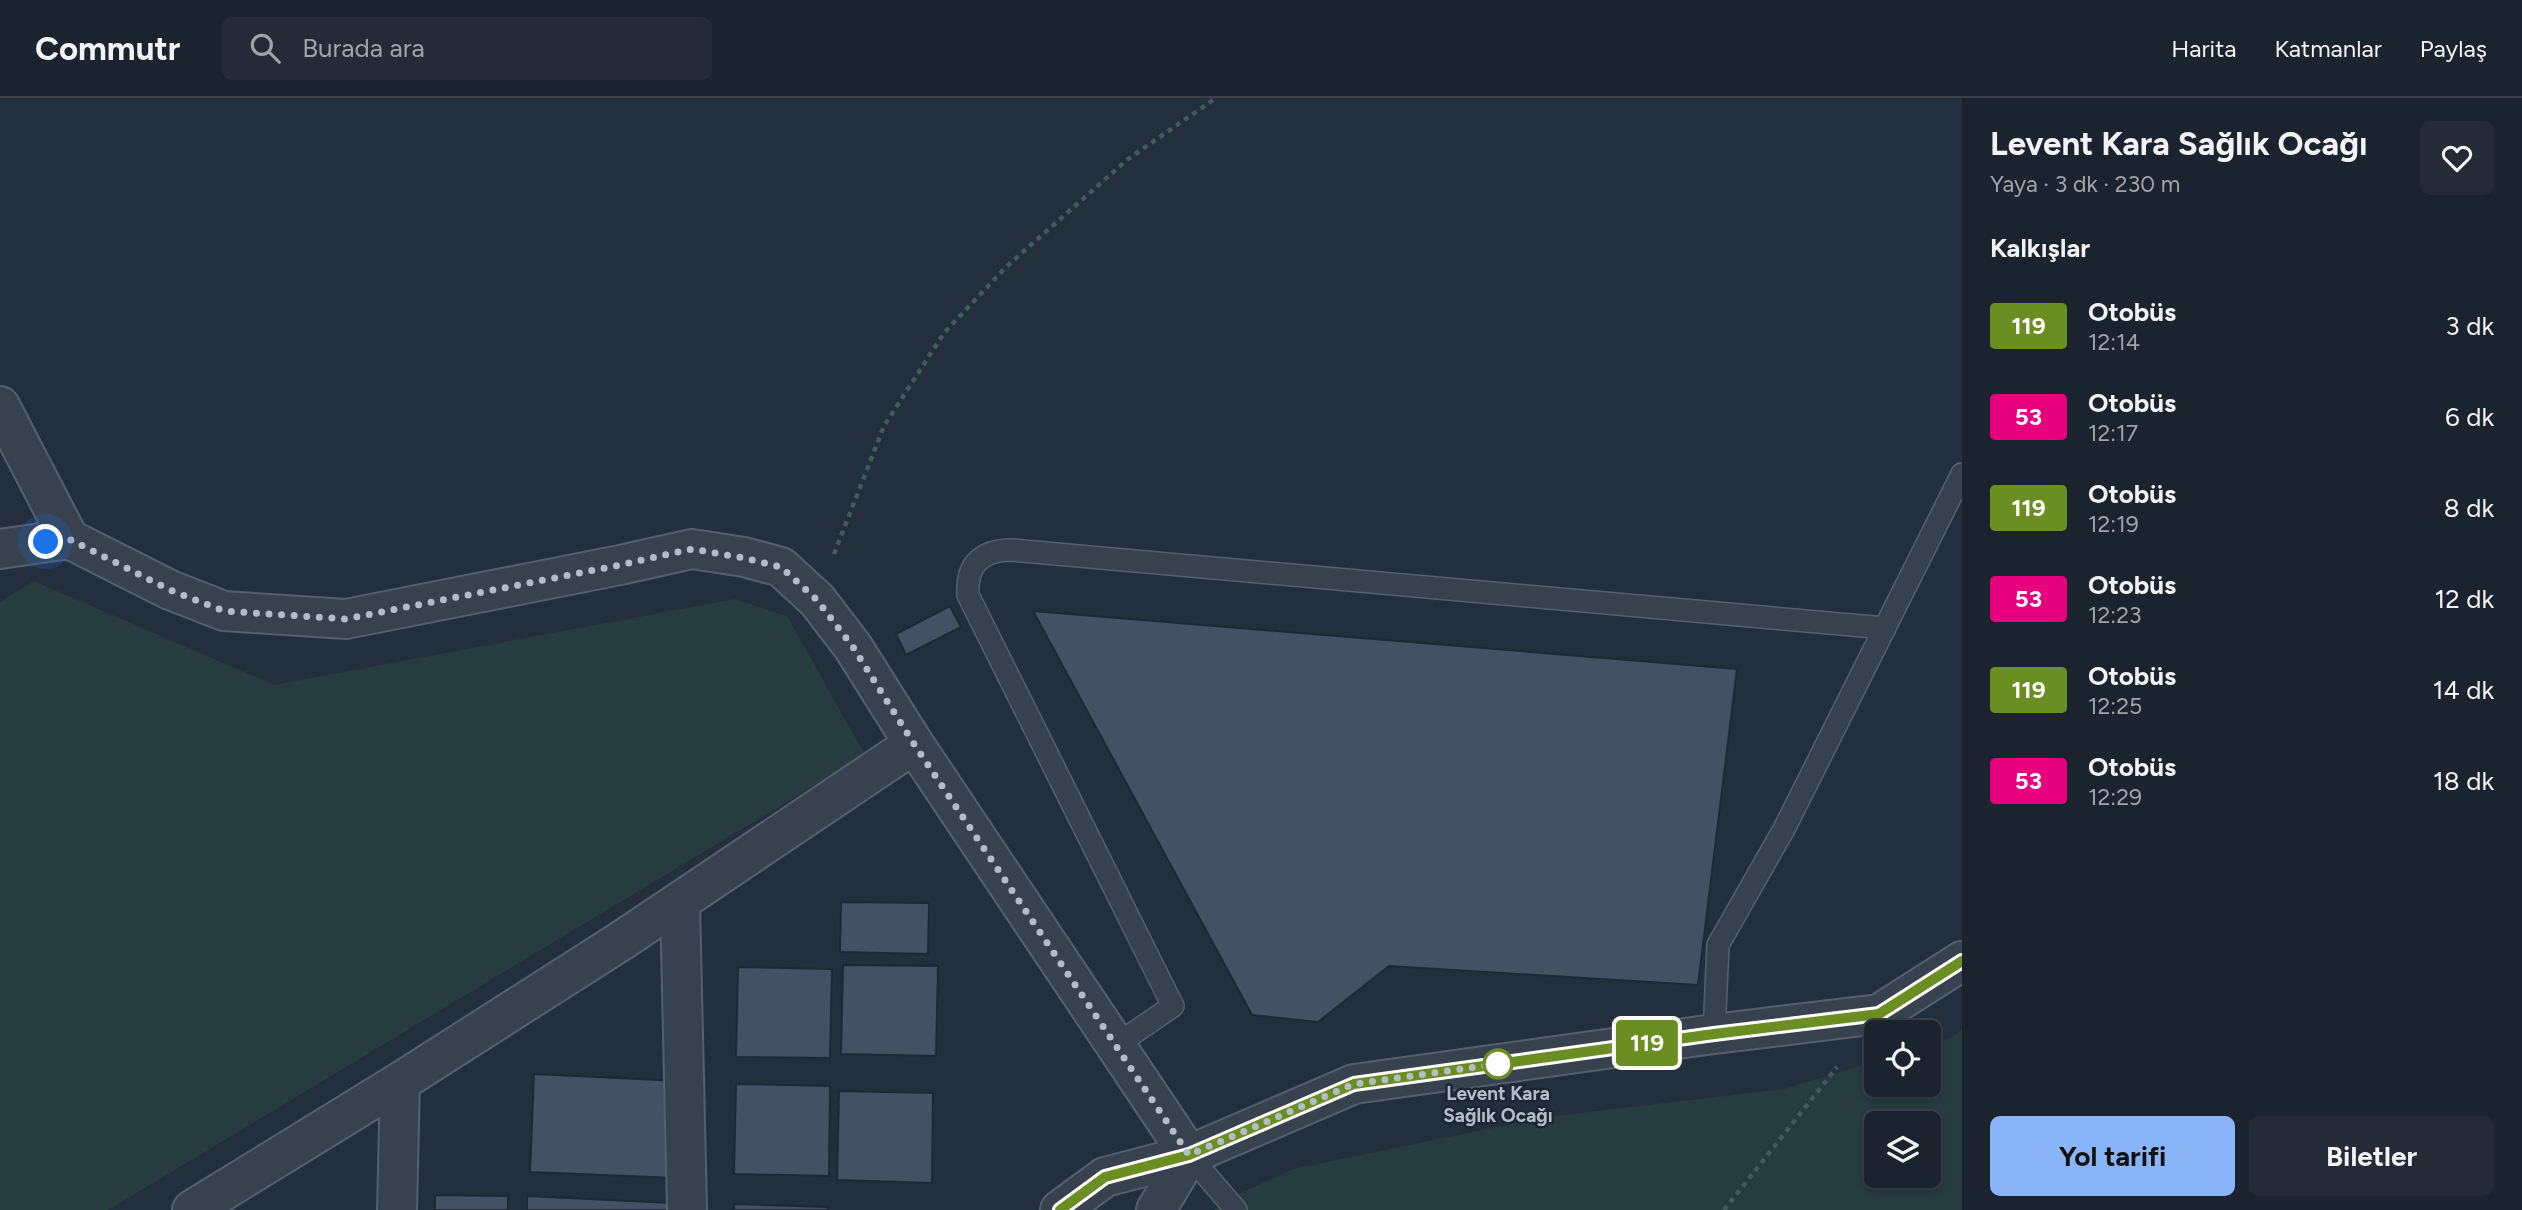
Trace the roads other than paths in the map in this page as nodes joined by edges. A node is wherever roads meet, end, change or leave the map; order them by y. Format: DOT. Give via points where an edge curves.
graph roads {
  1 [pos="0,407"];
  2 [pos="1962,474"];
  3 [pos="69,539"];
  4 [pos="0,549"];
  5 [pos="1885,628"];
  6 [pos="914,744"];
  7 [pos="680,903"];
  8 [pos="1962,961"];
  9 [pos="1714,1034"];
  10 [pos="1116,1045"];
  11 [pos="400,1082"];
  12 [pos="1189,1155"];
  13 [pos="192,1210"];
  14 [pos="397,1210"];
  15 [pos="687,1210"];
  16 [pos="1060,1210"];
  17 [pos="1156,1210"];
  18 [pos="1236,1210"];
  1 -- 3 [label="street"];
  2 -- 5 [label="lane"];
  3 -- 4 [label="street"];
  3 -- 6 [label="street" via="170,590 224,611 346,619 692,549 744,558 781,567 817,600 853,647"];
  5 -- 9 [label="lane" via="1784,829 1718,945"];
  5 -- 10 [label="lane" via="1013,550 996,550 982,557 967,580 968,594 1173,1006"];
  6 -- 7 [label="street"];
  6 -- 10 [label="street"];
  7 -- 11 [label="street"];
  7 -- 15 [label="street"];
  8 -- 9 [label="street" via="1879,1014"];
  9 -- 12 [label="street" via="1354,1084"];
  10 -- 12 [label="street"];
  11 -- 13 [label="street"];
  11 -- 14 [label="street"];
  12 -- 16 [label="street" via="1105,1177"];
  12 -- 17 [label="street"];
  12 -- 18 [label="lane"];
}
